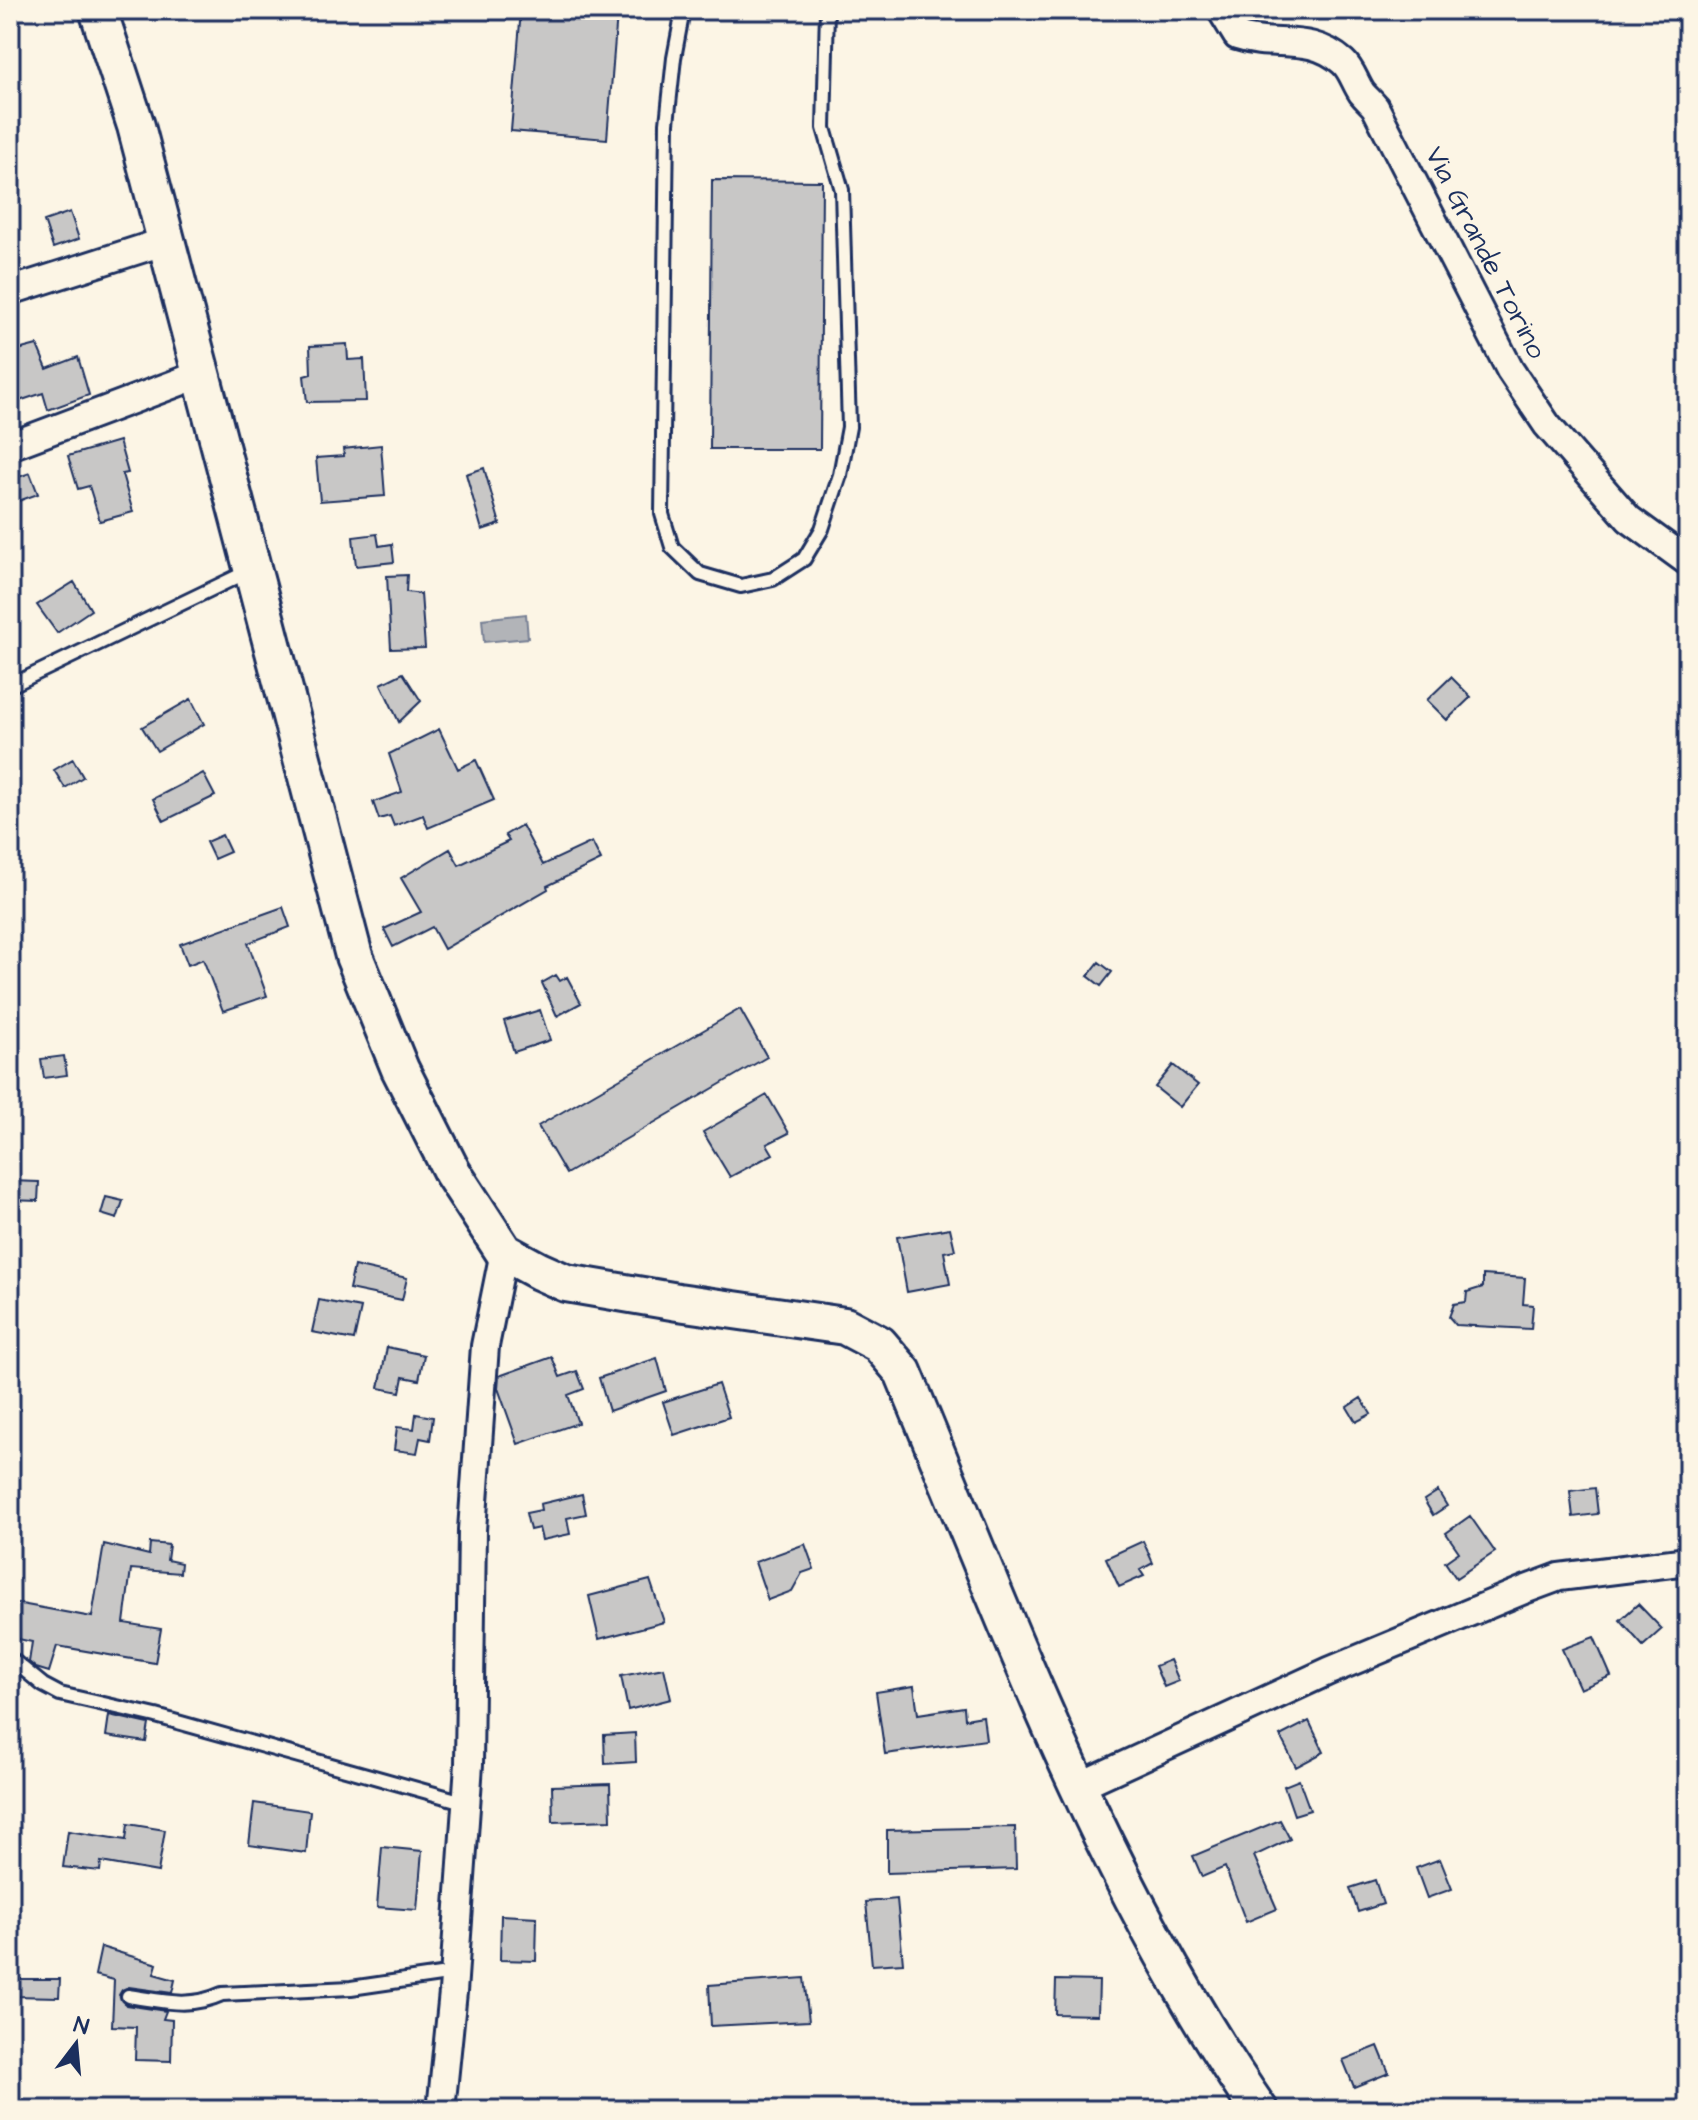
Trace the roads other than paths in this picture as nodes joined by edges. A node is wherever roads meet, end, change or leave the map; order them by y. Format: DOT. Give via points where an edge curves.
graph roads {
  1 [pos="98,10"];
  2 [pos="683,10"];
  3 [pos="827,10"];
  4 [pos="1221,10"];
  5 [pos="166,241"];
  6 [pos="10,291"];
  7 [pos="201,374"];
  8 [pos="10,446"];
  9 [pos="1688,562"];
  10 [pos="252,570"];
  11 [pos="10,686"];
  12 [pos="504,1252"];
  13 [pos="1688,1561"];
  14 [pos="10,1658"];
  15 [pos="1079,1786"];
  16 [pos="467,1803"];
  17 [pos="454,1973"];
  18 [pos="128,1996"];
  19 [pos="441,2110"];
  20 [pos="1259,2110"];
  1 -- 5 [label="street"];
  2 -- 3 [label="lane" via="667,123 662,514 672,547 700,574 741,586 773,579 804,559 840,475 849,427 842,190 824,128"];
  4 -- 9 [label="street, Via Grande Torino" via="1237,36 1310,43 1346,64 1375,107 1510,370 1547,425 1629,519"];
  5 -- 6 [label="street"];
  5 -- 7 [label="street"];
  7 -- 8 [label="street"];
  7 -- 10 [label="street"];
  10 -- 11 [label="lane"];
  10 -- 12 [label="street" via="354,956 400,1069 452,1172"];
  12 -- 15 [label="street" via="566,1283 845,1326 879,1344 903,1372"];
  12 -- 16 [label="street" via="485,1346 474,1499"];
  13 -- 15 [label="street" via="1559,1577 1329,1671"];
  14 -- 16 [label="lane" via="60,1694"];
  15 -- 20 [label="street" via="1170,1970"];
  16 -- 17 [label="street"];
  17 -- 18 [label="lane" via="351,1988 222,1994 188,2004"];
  17 -- 19 [label="street"];
}
